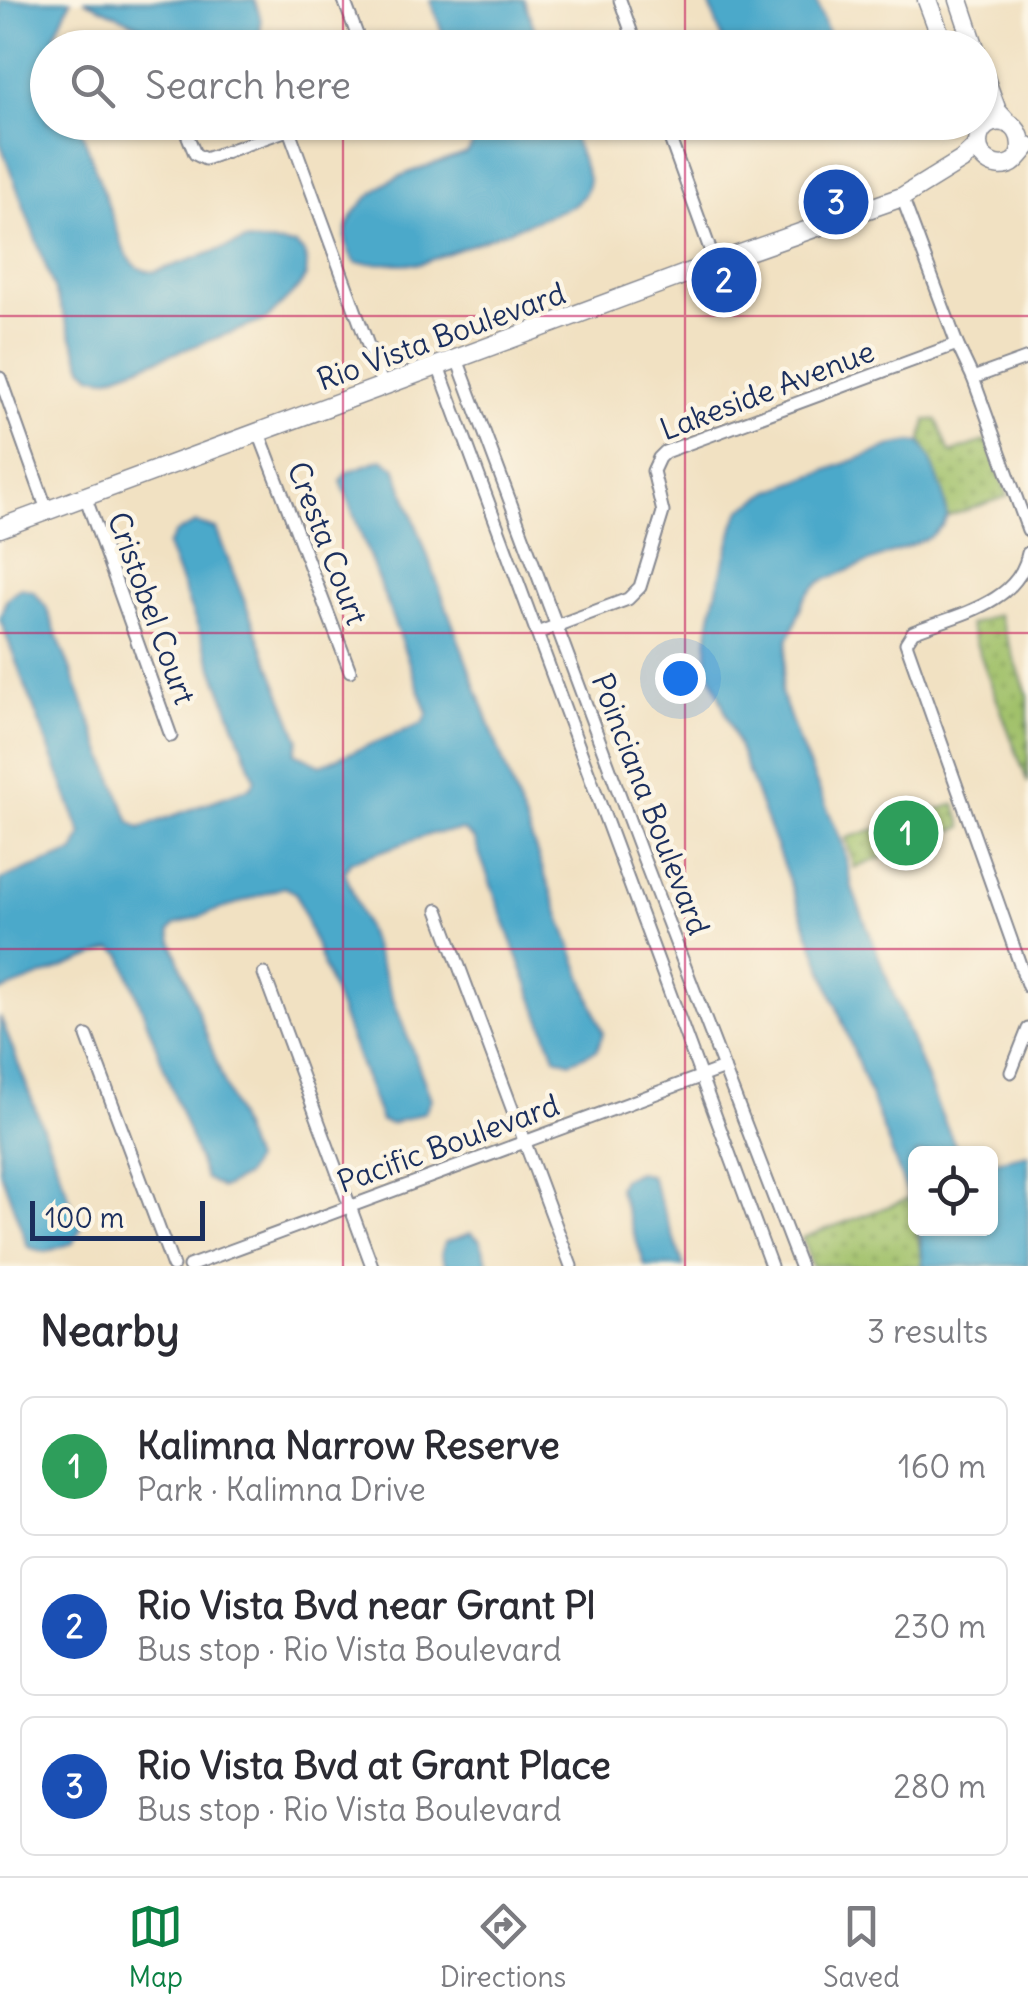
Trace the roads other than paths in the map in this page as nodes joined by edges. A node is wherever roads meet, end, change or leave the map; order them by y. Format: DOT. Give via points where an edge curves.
graph roads {
  1 [pos="344,0"];
  2 [pos="620,0"];
  3 [pos="927,0"];
  4 [pos="959,0"];
  5 [pos="355,30"];
  6 [pos="631,30"];
  7 [pos="938,30"];
  8 [pos="969,30"];
  9 [pos="1017,126"];
  10 [pos="189,140"];
  11 [pos="260,140"];
  12 [pos="293,140"];
  13 [pos="671,140"];
  14 [pos="973,140"];
  15 [pos="978,140"];
  16 [pos="1024,149"];
  17 [pos="990,164"];
  18 [pos="902,197"];
  19 [pos="715,263"];
  20 [pos="957,344"];
  21 [pos="1028,358"];
  22 [pos="457,359"];
  23 [pos="438,366"];
  24 [pos="0,378"];
  25 [pos="973,378"];
  26 [pos="383,386"];
  27 [pos="259,433"];
  28 [pos="86,496"];
  29 [pos="47,510"];
  30 [pos="0,528"];
  31 [pos="1028,530"];
  32 [pos="1028,553"];
  33 [pos="558,626"];
  34 [pos="538,633"];
  35 [pos="350,671"];
  36 [pos="171,736"];
  37 [pos="641,852"];
  38 [pos="622,859"];
  39 [pos="438,910"];
  40 [pos="264,974"];
  41 [pos="1028,987"];
  42 [pos="1028,1029"];
  43 [pos="87,1036"];
  44 [pos="724,1068"];
  45 [pos="1011,1072"];
  46 [pos="703,1076"];
  47 [pos="524,1141"];
  48 [pos="349,1206"];
  49 [pos="173,1266"];
  50 [pos="189,1266"];
  51 [pos="372,1266"];
  52 [pos="571,1266"];
  53 [pos="771,1266"];
  54 [pos="800,1266"];
  1 -- 5 [label="street"];
  2 -- 6 [label="street"];
  3 -- 7 [label="street"];
  4 -- 8 [label="street"];
  9 -- 16 [label="street"];
  10 -- 11 [label="street" via="205,159"];
  12 -- 26 [label="street"];
  13 -- 19 [label="street"];
  14 -- 18 [label="street, Rio Vista Boulevard" via="952,166"];
  15 -- 17 [label="street"];
  16 -- 17 [label="street" via="1012,163"];
  17 -- 18 [label="street, Rio Vista Boulevard"];
  18 -- 19 [label="street, Rio Vista Boulevard"];
  18 -- 20 [label="street"];
  19 -- 22 [label="street, Rio Vista Boulevard"];
  20 -- 25 [label="street"];
  20 -- 33 [label="street, Lakeside Avenue" via="665,452 653,471 663,512 640,586 628,599"];
  21 -- 25 [label="street"];
  22 -- 23 [label="street, Rio Vista Boulevard"];
  22 -- 33 [label="street, Poinciana Boulevard"];
  23 -- 26 [label="street, Rio Vista Boulevard"];
  23 -- 34 [label="street, Poinciana Boulevard"];
  24 -- 29 [label="street"];
  25 -- 31 [label="street"];
  26 -- 27 [label="street, Rio Vista Boulevard"];
  27 -- 28 [label="street, Rio Vista Boulevard"];
  27 -- 35 [label="street, Cresta Court"];
  28 -- 29 [label="street, Rio Vista Boulevard"];
  28 -- 36 [label="street, Cristobel Court"];
  29 -- 30 [label="street, Rio Vista Boulevard"];
  32 -- 41 [label="street" via="1002,596 913,632 906,644"];
  33 -- 34 [label="street, Lakeside Avenue"];
  33 -- 37 [label="street, Poinciana Boulevard"];
  34 -- 38 [label="street, Poinciana Boulevard"];
  37 -- 38 [label="street"];
  37 -- 44 [label="street, Poinciana Boulevard"];
  38 -- 46 [label="street, Poinciana Boulevard"];
  39 -- 47 [label="street"];
  40 -- 48 [label="street"];
  42 -- 45 [label="street"];
  43 -- 49 [label="street"];
  44 -- 46 [label="street, Pacific Boulevard"];
  44 -- 54 [label="street, Poinciana Boulevard"];
  46 -- 47 [label="street, Pacific Boulevard"];
  46 -- 53 [label="street, Poinciana Boulevard"];
  47 -- 48 [label="street, Pacific Boulevard"];
  47 -- 52 [label="street"];
  48 -- 50 [label="street, Pacific Boulevard"];
  48 -- 51 [label="street"];
}
